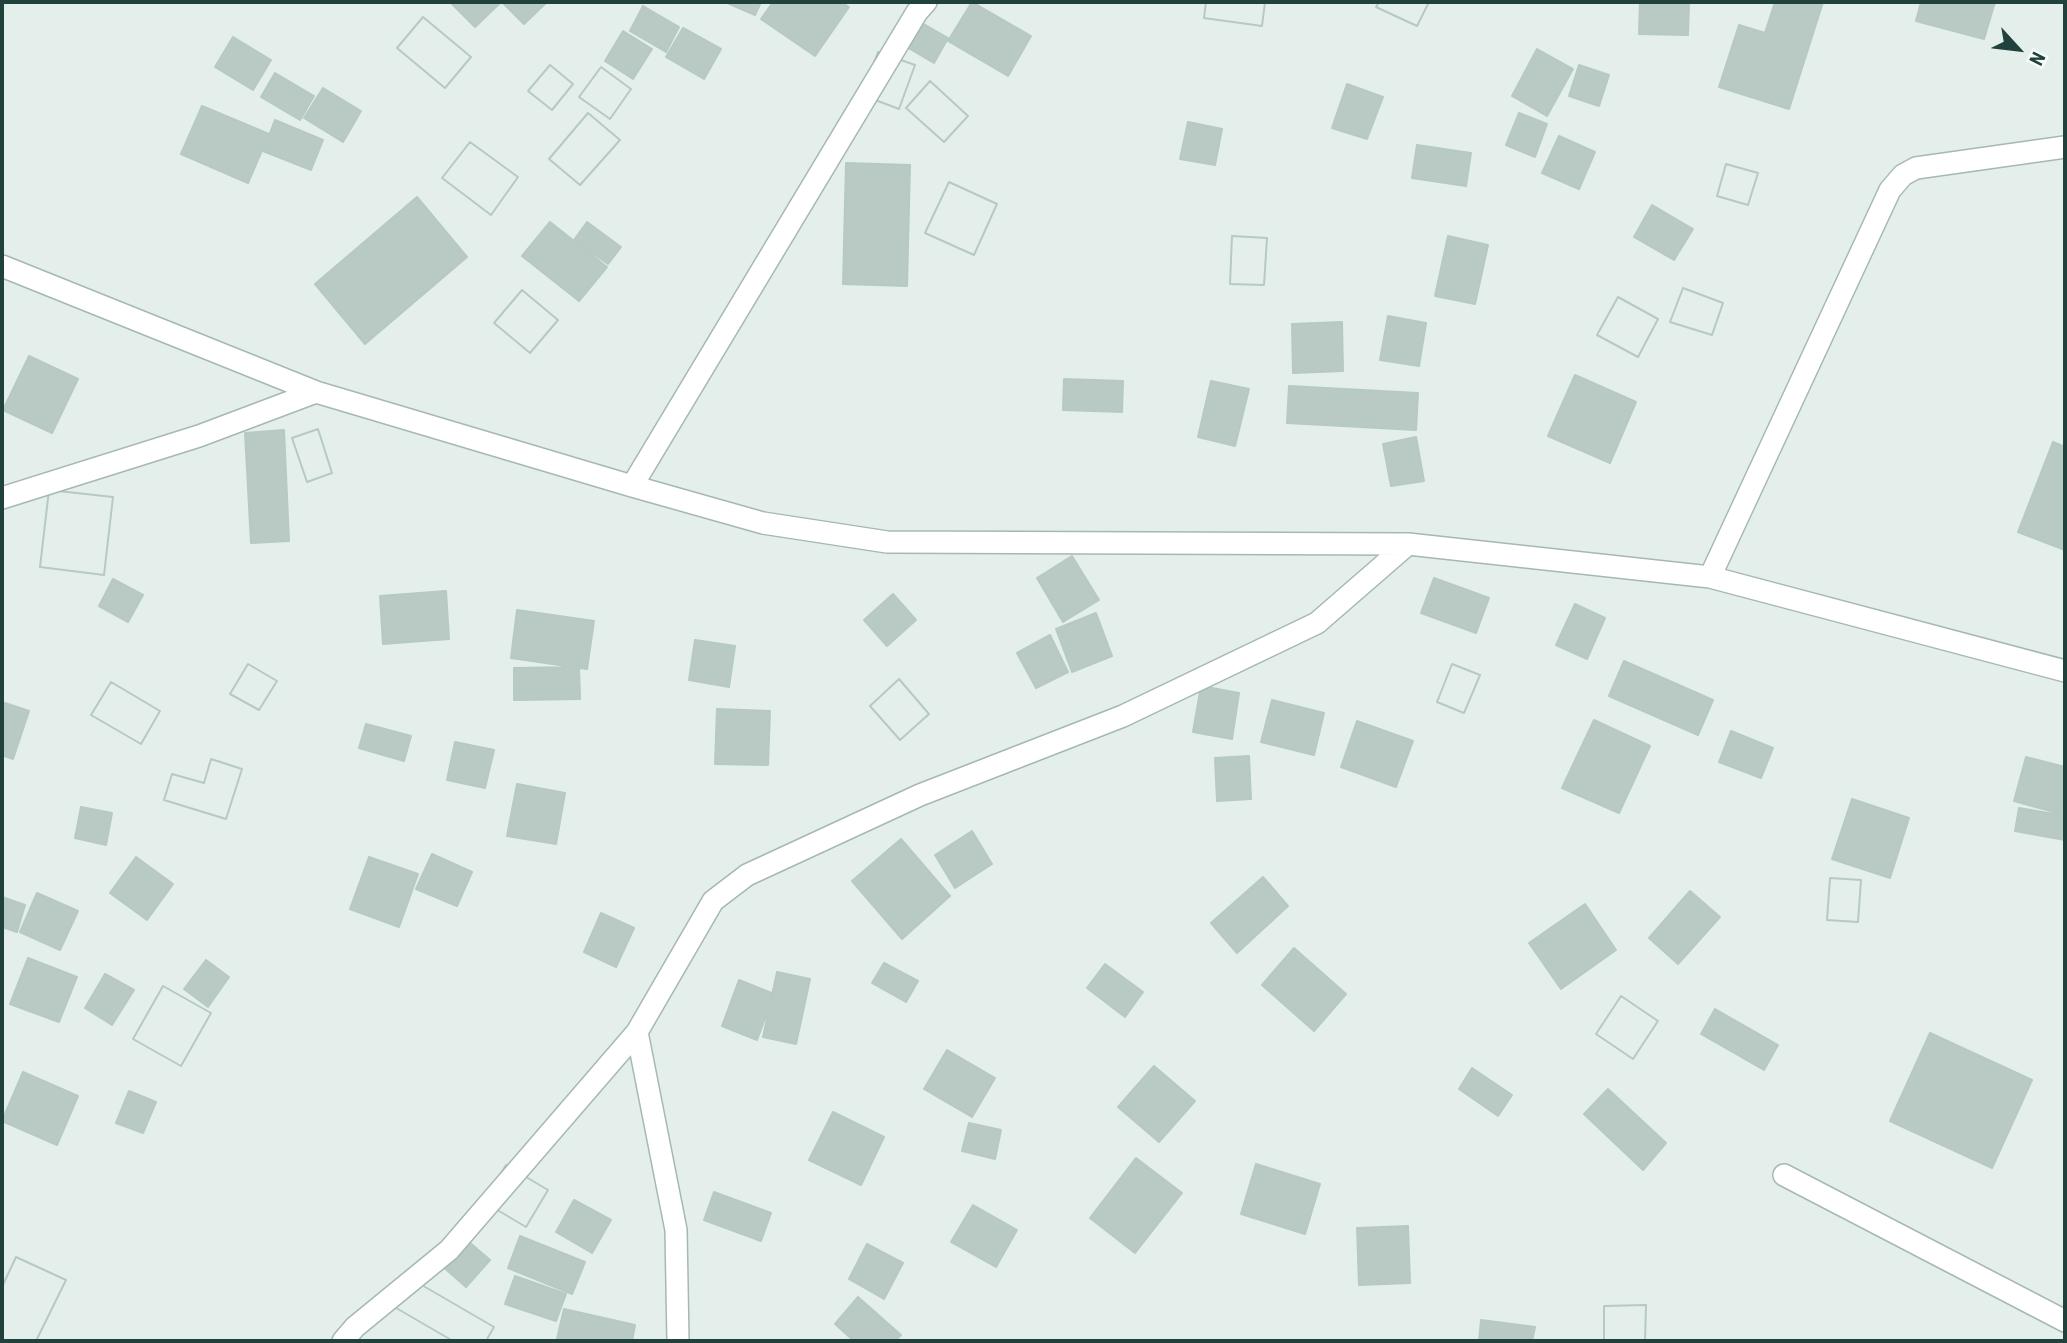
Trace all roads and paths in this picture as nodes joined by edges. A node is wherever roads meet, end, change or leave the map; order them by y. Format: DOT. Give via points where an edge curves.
graph roads {
  1 [pos="926,2"];
  2 [pos="2065,147"];
  3 [pos="2,265"];
  4 [pos="316,392"];
  5 [pos="632,486"];
  6 [pos="2,498"];
  7 [pos="1408,544"];
  8 [pos="1710,577"];
  9 [pos="2065,671"];
  10 [pos="637,1032"];
  11 [pos="1784,1175"];
  12 [pos="2065,1321"];
  13 [pos="343,1341"];
  14 [pos="678,1341"];
  1 -- 5 [label="street"];
  2 -- 8 [label="street" via="1916,168 1903,175 1891,190"];
  3 -- 4 [label="street"];
  4 -- 5 [label="street"];
  4 -- 6 [label="street" via="199,436"];
  5 -- 7 [label="street" via="763,523 887,542"];
  7 -- 8 [label="street"];
  7 -- 10 [label="street" via="1317,623 1122,716 920,795 747,875 713,901"];
  8 -- 9 [label="street"];
  10 -- 13 [label="street" via="449,1250 355,1326"];
  10 -- 14 [label="street" via="676,1230"];
  11 -- 12 [label="street"];
}
